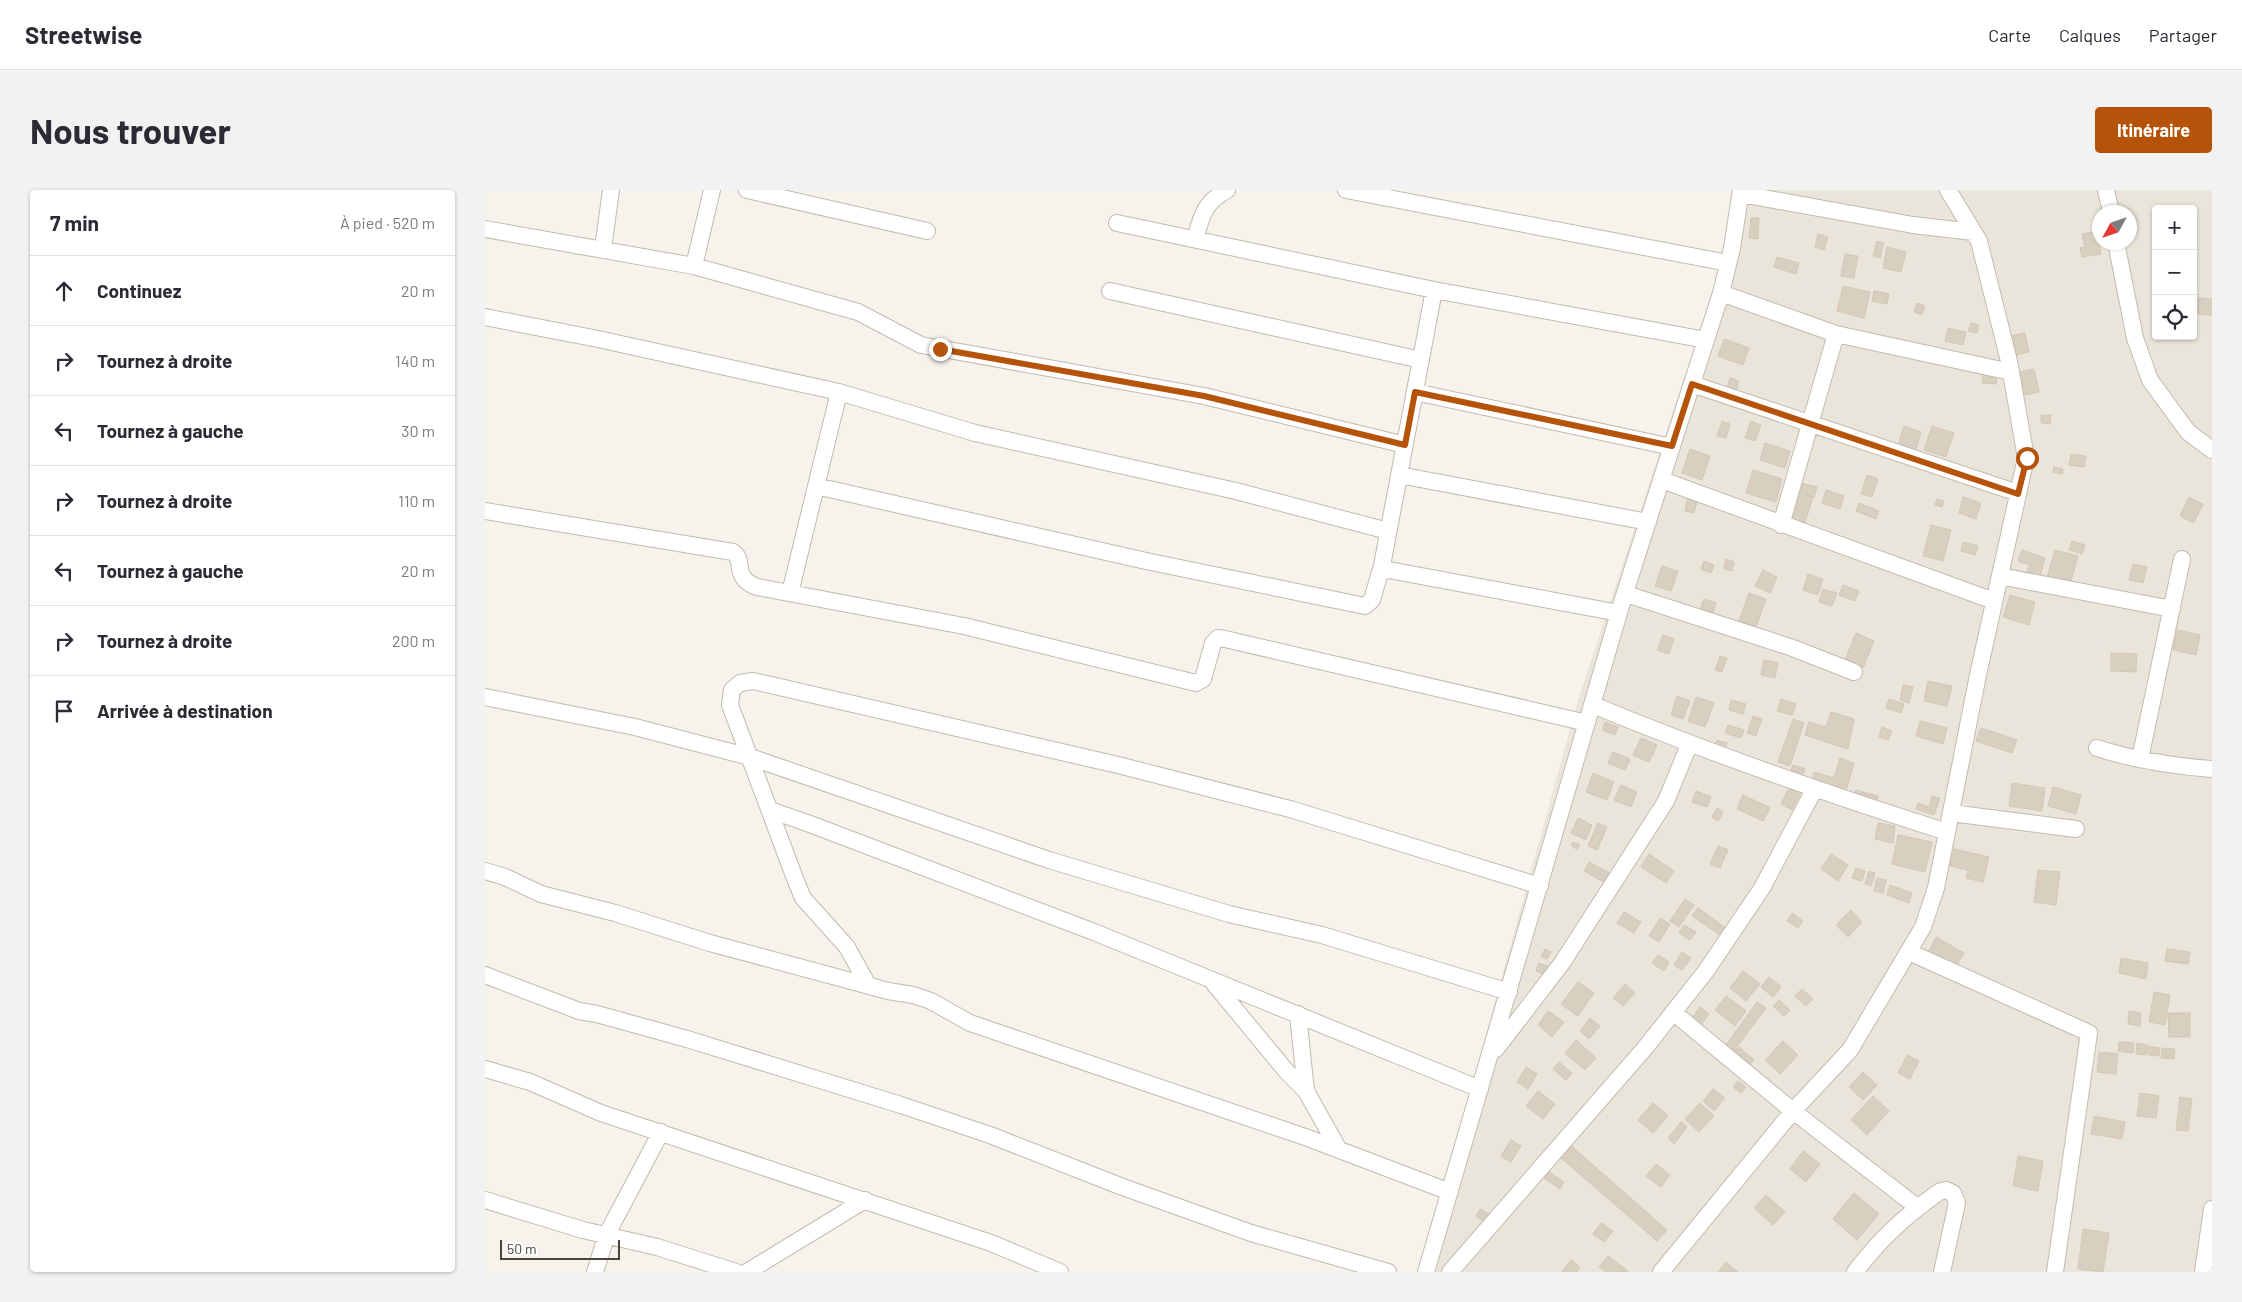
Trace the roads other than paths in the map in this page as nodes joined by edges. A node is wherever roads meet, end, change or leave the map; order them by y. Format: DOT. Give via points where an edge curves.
graph roads {
  1 [pos="611,190"];
  2 [pos="713,190"];
  3 [pos="747,190"];
  4 [pos="1227,190"];
  5 [pos="1346,190"];
  6 [pos="1948,190"];
  7 [pos="2106,190"];
  8 [pos="1741,192"];
  9 [pos="2109,205"];
  10 [pos="1117,223"];
  11 [pos="485,229"];
  12 [pos="927,231"];
  13 [pos="1973,232"];
  14 [pos="1195,239"];
  15 [pos="603,249"];
  16 [pos="2118,250"];
  17 [pos="1728,263"];
  18 [pos="694,266"];
  19 [pos="1434,290"];
  20 [pos="1110,291"];
  21 [pos="1721,293"];
  22 [pos="485,317"];
  23 [pos="1835,334"];
  24 [pos="1706,340"];
  25 [pos="1421,360"];
  26 [pos="2011,372"];
  27 [pos="1692,384"];
  28 [pos="839,392"];
  29 [pos="1415,392"];
  30 [pos="1809,424"];
  31 [pos="1405,445"];
  32 [pos="1672,446"];
  33 [pos="2212,450"];
  34 [pos="1399,475"];
  35 [pos="1662,480"];
  36 [pos="816,486"];
  37 [pos="2018,494"];
  38 [pos="485,511"];
  39 [pos="1648,522"];
  40 [pos="1781,524"];
  41 [pos="1388,531"];
  42 [pos="2182,559"];
  43 [pos="1381,571"];
  44 [pos="2000,576"];
  45 [pos="790,592"];
  46 [pos="1626,594"];
  47 [pos="1995,601"];
  48 [pos="2172,609"];
  49 [pos="1619,613"];
  50 [pos="1854,672"];
  51 [pos="485,697"];
  52 [pos="1593,705"];
  53 [pos="1587,723"];
  54 [pos="1689,744"];
  55 [pos="2097,748"];
  56 [pos="750,757"];
  57 [pos="2140,760"];
  58 [pos="2212,769"];
  59 [pos="1814,790"];
  60 [pos="770,810"];
  61 [pos="1951,813"];
  62 [pos="2076,829"];
  63 [pos="1947,832"];
  64 [pos="485,871"];
  65 [pos="1540,886"];
  66 [pos="1909,952"];
  67 [pos="485,975"];
  68 [pos="1210,978"];
  69 [pos="868,985"];
  70 [pos="1509,992"];
  71 [pos="1673,1012"];
  72 [pos="1298,1014"];
  73 [pos="1490,1057"];
  74 [pos="485,1069"];
  75 [pos="1480,1089"];
  76 [pos="1306,1091"];
  77 [pos="1793,1111"];
  78 [pos="661,1132"];
  79 [pos="1339,1150"];
  80 [pos="1449,1192"];
  81 [pos="485,1200"];
  82 [pos="865,1200"];
  83 [pos="1917,1207"];
  84 [pos="2212,1209"];
  85 [pos="607,1234"];
  86 [pos="732,1271"];
  87 [pos="595,1272"];
  88 [pos="747,1272"];
  89 [pos="1060,1272"];
  90 [pos="1389,1272"];
  91 [pos="1425,1272"];
  92 [pos="1450,1272"];
  93 [pos="1661,1272"];
  94 [pos="1855,1272"];
  95 [pos="1942,1272"];
  96 [pos="2055,1272"];
  97 [pos="2203,1272"];
  1 -- 15 [label="street"];
  2 -- 18 [label="street"];
  3 -- 12 [label="street"];
  4 -- 14 [label="street" via="1213,198 1205,209"];
  5 -- 17 [label="street"];
  6 -- 13 [label="street"];
  7 -- 9 [label="street"];
  8 -- 13 [label="street" via="1897,222"];
  8 -- 17 [label="street"];
  10 -- 14 [label="street"];
  11 -- 15 [label="street"];
  13 -- 26 [label="street" via="1979,241"];
  14 -- 19 [label="street"];
  15 -- 18 [label="street"];
  16 -- 33 [label="street" via="2135,338 2150,380 2188,432"];
  17 -- 21 [label="street"];
  18 -- 31 [label="street" via="858,312 921,345 1204,396"];
  19 -- 24 [label="street"];
  19 -- 25 [label="street"];
  20 -- 25 [label="street"];
  21 -- 23 [label="street"];
  21 -- 24 [label="street"];
  22 -- 28 [label="street"];
  23 -- 26 [label="street"];
  23 -- 30 [label="street"];
  24 -- 27 [label="street"];
  25 -- 29 [label="street"];
  26 -- 37 [label="street" via="2027,458"];
  27 -- 30 [label="street"];
  27 -- 32 [label="street"];
  28 -- 36 [label="street"];
  28 -- 41 [label="street" via="975,433 1236,490"];
  29 -- 31 [label="street"];
  29 -- 32 [label="street"];
  30 -- 37 [label="street"];
  30 -- 40 [label="street"];
  31 -- 34 [label="street"];
  32 -- 35 [label="street"];
  34 -- 39 [label="street"];
  34 -- 41 [label="street"];
  35 -- 39 [label="street"];
  35 -- 40 [label="street"];
  36 -- 43 [label="street" via="1146,561 1365,606 1372,600"];
  36 -- 45 [label="street"];
  37 -- 44 [label="street"];
  38 -- 45 [label="street" via="733,552 738,556 740,573 749,584"];
  39 -- 46 [label="street"];
  40 -- 47 [label="street"];
  41 -- 43 [label="street"];
  42 -- 48 [label="street"];
  43 -- 49 [label="street"];
  44 -- 47 [label="street"];
  44 -- 48 [label="street"];
  45 -- 53 [label="street" via="964,626 1196,683 1203,679 1213,644 1218,638 1225,639"];
  46 -- 49 [label="street"];
  46 -- 50 [label="street" via="1772,641"];
  47 -- 61 [label="street"];
  48 -- 57 [label="street"];
  49 -- 52 [label="street"];
  51 -- 56 [label="street" via="635,727"];
  52 -- 53 [label="street"];
  52 -- 54 [label="street"];
  53 -- 65 [label="street"];
  54 -- 59 [label="street"];
  54 -- 73 [label="street" via="1665,801 1562,963"];
  55 -- 57 [label="street"];
  56 -- 60 [label="street"];
  56 -- 65 [label="street" via="730,705 732,690 740,683 753,681 1118,765 1280,807"];
  56 -- 70 [label="street" via="1049,860 1229,914 1322,935"];
  57 -- 58 [label="street"];
  59 -- 63 [label="street"];
  59 -- 71 [label="street" via="1762,888 1706,972"];
  60 -- 68 [label="street"];
  60 -- 69 [label="street" via="803,898 847,947"];
  61 -- 62 [label="street"];
  61 -- 63 [label="street"];
  63 -- 66 [label="street" via="1936,888 1923,927"];
  64 -- 69 [label="street" via="541,894"];
  65 -- 70 [label="street"];
  66 -- 77 [label="street" via="1850,1050"];
  66 -- 96 [label="street" via="2089,1034"];
  67 -- 90 [label="street" via="579,1012 687,1039 901,1105 1251,1233"];
  68 -- 72 [label="street"];
  68 -- 76 [label="street"];
  69 -- 79 [label="street" via="922,998 970,1023"];
  70 -- 73 [label="street"];
  71 -- 77 [label="street"];
  71 -- 92 [label="street"];
  72 -- 75 [label="street"];
  72 -- 76 [label="street"];
  73 -- 75 [label="street"];
  74 -- 78 [label="street" via="530,1082 601,1112"];
  75 -- 80 [label="street"];
  76 -- 79 [label="street"];
  77 -- 83 [label="street"];
  77 -- 93 [label="street"];
  78 -- 82 [label="street"];
  78 -- 85 [label="street"];
  79 -- 80 [label="street"];
  80 -- 91 [label="street"];
  81 -- 85 [label="street" via="583,1230"];
  82 -- 88 [label="street"];
  82 -- 89 [label="street" via="991,1243"];
  83 -- 94 [label="street" via="1878,1243"];
  83 -- 95 [label="street" via="1946,1190 1956,1198"];
  84 -- 97 [label="street"];
  85 -- 86 [label="street"];
  85 -- 87 [label="street"];
}
